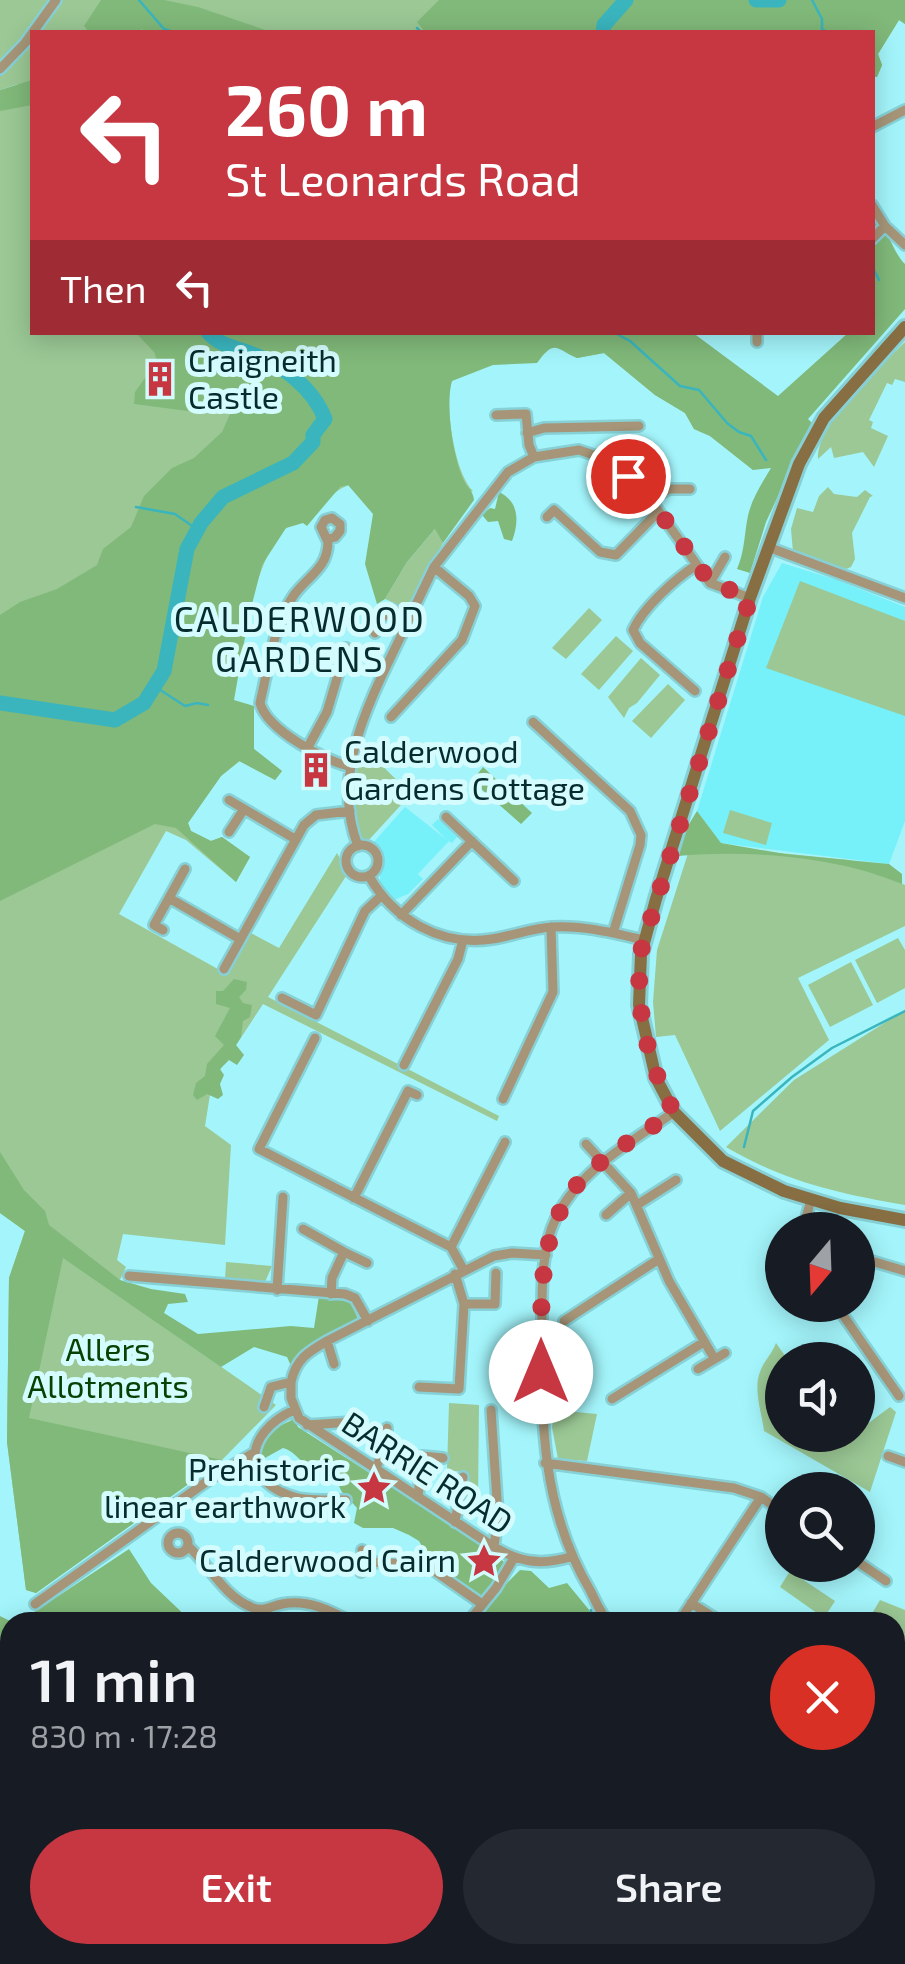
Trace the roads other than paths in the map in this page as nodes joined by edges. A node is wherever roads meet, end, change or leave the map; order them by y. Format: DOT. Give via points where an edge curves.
graph roads {
  1 [pos="56,0"];
  2 [pos="35,30"];
  3 [pos="30,36"];
  4 [pos="0,69"];
  5 [pos="905,110"];
  6 [pos="875,125"];
  7 [pos="875,209"];
  8 [pos="885,226"];
  9 [pos="875,236"];
  10 [pos="905,245"];
  11 [pos="905,327"];
  12 [pos="496,415"];
  13 [pos="639,426"];
  14 [pos="527,433"];
  15 [pos="644,452"];
  16 [pos="534,457"];
  17 [pos="611,461"];
  18 [pos="690,490"];
  19 [pos="650,499"];
  20 [pos="657,512"];
  21 [pos="547,517"];
  22 [pos="328,539"];
  23 [pos="768,547"];
  24 [pos="725,557"];
  25 [pos="695,566"];
  26 [pos="434,567"];
  27 [pos="710,582"];
  28 [pos="750,598"];
  29 [pos="905,598"];
  30 [pos="410,617"];
  31 [pos="375,633"];
  32 [pos="346,648"];
  33 [pos="695,691"];
  34 [pos="391,717"];
  35 [pos="533,722"];
  36 [pos="308,746"];
  37 [pos="351,767"];
  38 [pos="229,800"];
  39 [pos="244,808"];
  40 [pos="350,811"];
  41 [pos="446,816"];
  42 [pos="229,832"];
  43 [pos="296,839"];
  44 [pos="472,841"];
  45 [pos="358,846"];
  46 [pos="185,869"];
  47 [pos="369,876"];
  48 [pos="514,880"];
  49 [pos="381,896"];
  50 [pos="168,898"];
  51 [pos="402,916"];
  52 [pos="551,927"];
  53 [pos="163,930"];
  54 [pos="613,932"];
  55 [pos="240,939"];
  56 [pos="463,940"];
  57 [pos="644,940"];
  58 [pos="224,968"];
  59 [pos="282,998"];
  60 [pos="316,1038"];
  61 [pos="404,1065"];
  62 [pos="417,1095"];
  63 [pos="503,1099"];
  64 [pos="674,1112"];
  65 [pos="505,1142"];
  66 [pos="586,1144"];
  67 [pos="604,1162"];
  68 [pos="676,1180"];
  69 [pos="631,1193"];
  70 [pos="283,1197"];
  71 [pos="354,1198"];
  72 [pos="810,1199"];
  73 [pos="638,1205"];
  74 [pos="807,1212"];
  75 [pos="606,1215"];
  76 [pos="905,1220"];
  77 [pos="302,1229"];
  78 [pos="451,1247"];
  79 [pos="344,1252"];
  80 [pos="546,1255"];
  81 [pos="659,1259"];
  82 [pos="875,1261"];
  83 [pos="367,1263"];
  84 [pos="905,1271"];
  85 [pos="459,1272"];
  86 [pos="496,1273"];
  87 [pos="129,1276"];
  88 [pos="277,1290"];
  89 [pos="331,1294"];
  90 [pos="464,1304"];
  91 [pos="368,1321"];
  92 [pos="564,1321"];
  93 [pos="848,1322"];
  94 [pos="327,1341"];
  95 [pos="704,1342"];
  96 [pos="725,1353"];
  97 [pos="714,1358"];
  98 [pos="334,1364"];
  99 [pos="698,1369"];
  100 [pos="291,1382"];
  101 [pos="419,1387"];
  102 [pos="899,1396"];
  103 [pos="612,1399"];
  104 [pos="264,1407"];
  105 [pos="294,1410"];
  106 [pos="491,1410"];
  107 [pos="353,1422"];
  108 [pos="307,1425"];
  109 [pos="387,1428"];
  110 [pos="252,1454"];
  111 [pos="888,1456"];
  112 [pos="443,1458"];
  113 [pos="905,1462"];
  114 [pos="545,1463"];
  115 [pos="375,1470"];
  116 [pos="463,1477"];
  117 [pos="418,1497"];
  118 [pos="761,1497"];
  119 [pos="346,1500"];
  120 [pos="765,1500"];
  121 [pos="455,1522"];
  122 [pos="188,1546"];
  123 [pos="494,1547"];
  124 [pos="362,1550"];
  125 [pos="570,1556"];
  126 [pos="514,1558"];
  127 [pos="368,1562"];
  128 [pos="361,1572"];
  129 [pos="875,1574"];
  130 [pos="886,1581"];
  131 [pos="692,1603"];
  132 [pos="34,1604"];
  133 [pos="482,1604"];
  134 [pos="262,1611"];
  135 [pos="333,1612"];
  136 [pos="476,1612"];
  137 [pos="603,1612"];
  138 [pos="685,1612"];
  139 [pos="706,1612"];
  1 -- 2 [label="street"];
  3 -- 4 [label="street"];
  5 -- 6 [label="street"];
  7 -- 8 [label="street"];
  8 -- 9 [label="street"];
  8 -- 10 [label="street"];
  11 -- 23 [label="street" via="824,418"];
  12 -- 14 [label="street" via="526,414"];
  13 -- 14 [label="street"];
  14 -- 16 [label="street"];
  15 -- 17 [label="street" via="620,448"];
  16 -- 17 [label="street" via="579,450"];
  16 -- 26 [label="street" via="508,472"];
  17 -- 19 [label="street"];
  18 -- 19 [label="street"];
  19 -- 20 [label="street"];
  20 -- 21 [label="street" via="616,555 600,552 554,510"];
  20 -- 25 [label="street"];
  22 -- 36 [label="street" via="320,570 286,608 260,703 263,716"];
  23 -- 28 [label="street"];
  23 -- 29 [label="street"];
  24 -- 27 [label="street"];
  25 -- 27 [label="street"];
  25 -- 33 [label="street" via="677,577 633,630"];
  26 -- 30 [label="street"];
  26 -- 34 [label="street" via="474,606 462,640"];
  27 -- 28 [label="street"];
  28 -- 57 [label="street"];
  30 -- 31 [label="street" via="394,610 380,618"];
  30 -- 37 [label="street" via="364,718"];
  32 -- 36 [label="street" via="327,712"];
  35 -- 54 [label="street" via="630,811 638,827 638,854"];
  36 -- 37 [label="street"];
  37 -- 40 [label="street"];
  38 -- 39 [label="street"];
  39 -- 42 [label="street"];
  39 -- 43 [label="street"];
  40 -- 43 [label="street" via="316,815"];
  40 -- 45 [label="street"];
  41 -- 44 [label="street"];
  43 -- 55 [label="street"];
  44 -- 48 [label="street"];
  44 -- 51 [label="street"];
  45 -- 47 [label="street" via="373,849 378,858"];
  45 -- 47 [label="street" via="347,855 347,865 356,876"];
  46 -- 50 [label="street"];
  47 -- 49 [label="street"];
  49 -- 51 [label="street"];
  49 -- 59 [label="street" via="365,911 316,1015"];
  50 -- 53 [label="street" via="154,925"];
  50 -- 55 [label="street"];
  51 -- 56 [label="street"];
  52 -- 54 [label="street"];
  52 -- 56 [label="street"];
  52 -- 63 [label="street" via="552,992"];
  54 -- 57 [label="street"];
  55 -- 58 [label="street"];
  56 -- 61 [label="street"];
  57 -- 64 [label="street" via="639,1005 645,1040"];
  60 -- 71 [label="street" via="259,1149"];
  62 -- 71 [label="street" via="408,1091"];
  64 -- 67 [label="street"];
  64 -- 72 [label="street" via="724,1161"];
  65 -- 78 [label="street"];
  66 -- 67 [label="street"];
  67 -- 69 [label="street"];
  67 -- 80 [label="street" via="568,1196"];
  68 -- 73 [label="street"];
  69 -- 73 [label="street"];
  69 -- 75 [label="street"];
  70 -- 88 [label="street"];
  71 -- 78 [label="street"];
  72 -- 74 [label="street"];
  72 -- 76 [label="street"];
  73 -- 81 [label="street"];
  77 -- 79 [label="street"];
  78 -- 85 [label="street"];
  79 -- 83 [label="street"];
  79 -- 89 [label="street"];
  80 -- 85 [label="street" via="504,1253"];
  80 -- 114 [label="street"];
  81 -- 92 [label="street"];
  81 -- 95 [label="street"];
  82 -- 84 [label="street"];
  85 -- 90 [label="street"];
  85 -- 91 [label="street"];
  86 -- 90 [label="street" via="496,1304"];
  87 -- 88 [label="street"];
  88 -- 89 [label="street"];
  89 -- 91 [label="street" via="355,1298"];
  90 -- 101 [label="street" via="459,1390"];
  91 -- 94 [label="street"];
  93 -- 102 [label="street"];
  94 -- 98 [label="street"];
  94 -- 100 [label="street" via="304,1354"];
  95 -- 97 [label="street"];
  95 -- 103 [label="street"];
  96 -- 97 [label="street"];
  97 -- 99 [label="street"];
  100 -- 104 [label="street" via="271,1386"];
  100 -- 105 [label="street, BARRIE ROAD"];
  105 -- 108 [label="street, BARRIE ROAD"];
  105 -- 110 [label="street" via="270,1423"];
  106 -- 123 [label="street"];
  107 -- 108 [label="street"];
  108 -- 115 [label="street, BARRIE ROAD"];
  109 -- 115 [label="street"];
  110 -- 119 [label="street" via="266,1480 296,1498"];
  110 -- 132 [label="street"];
  111 -- 113 [label="street"];
  112 -- 117 [label="street" via="422,1456"];
  114 -- 118 [label="street"];
  114 -- 125 [label="street"];
  115 -- 117 [label="street, BARRIE ROAD"];
  116 -- 121 [label="street"];
  117 -- 121 [label="street, BARRIE ROAD"];
  118 -- 120 [label="street"];
  118 -- 131 [label="street"];
  121 -- 123 [label="street, BARRIE ROAD"];
  122 -- 134 [label="street" via="226,1590"];
  123 -- 126 [label="street, BARRIE ROAD"];
  124 -- 127 [label="street"];
  125 -- 126 [label="street, BARRIE ROAD" via="534,1563"];
  125 -- 137 [label="street"];
  126 -- 133 [label="street"];
  127 -- 128 [label="street"];
  127 -- 133 [label="street" via="426,1565"];
  129 -- 130 [label="street"];
  131 -- 138 [label="street"];
  131 -- 139 [label="street"];
  133 -- 136 [label="street"];
  134 -- 135 [label="street" via="300,1602"];
}
